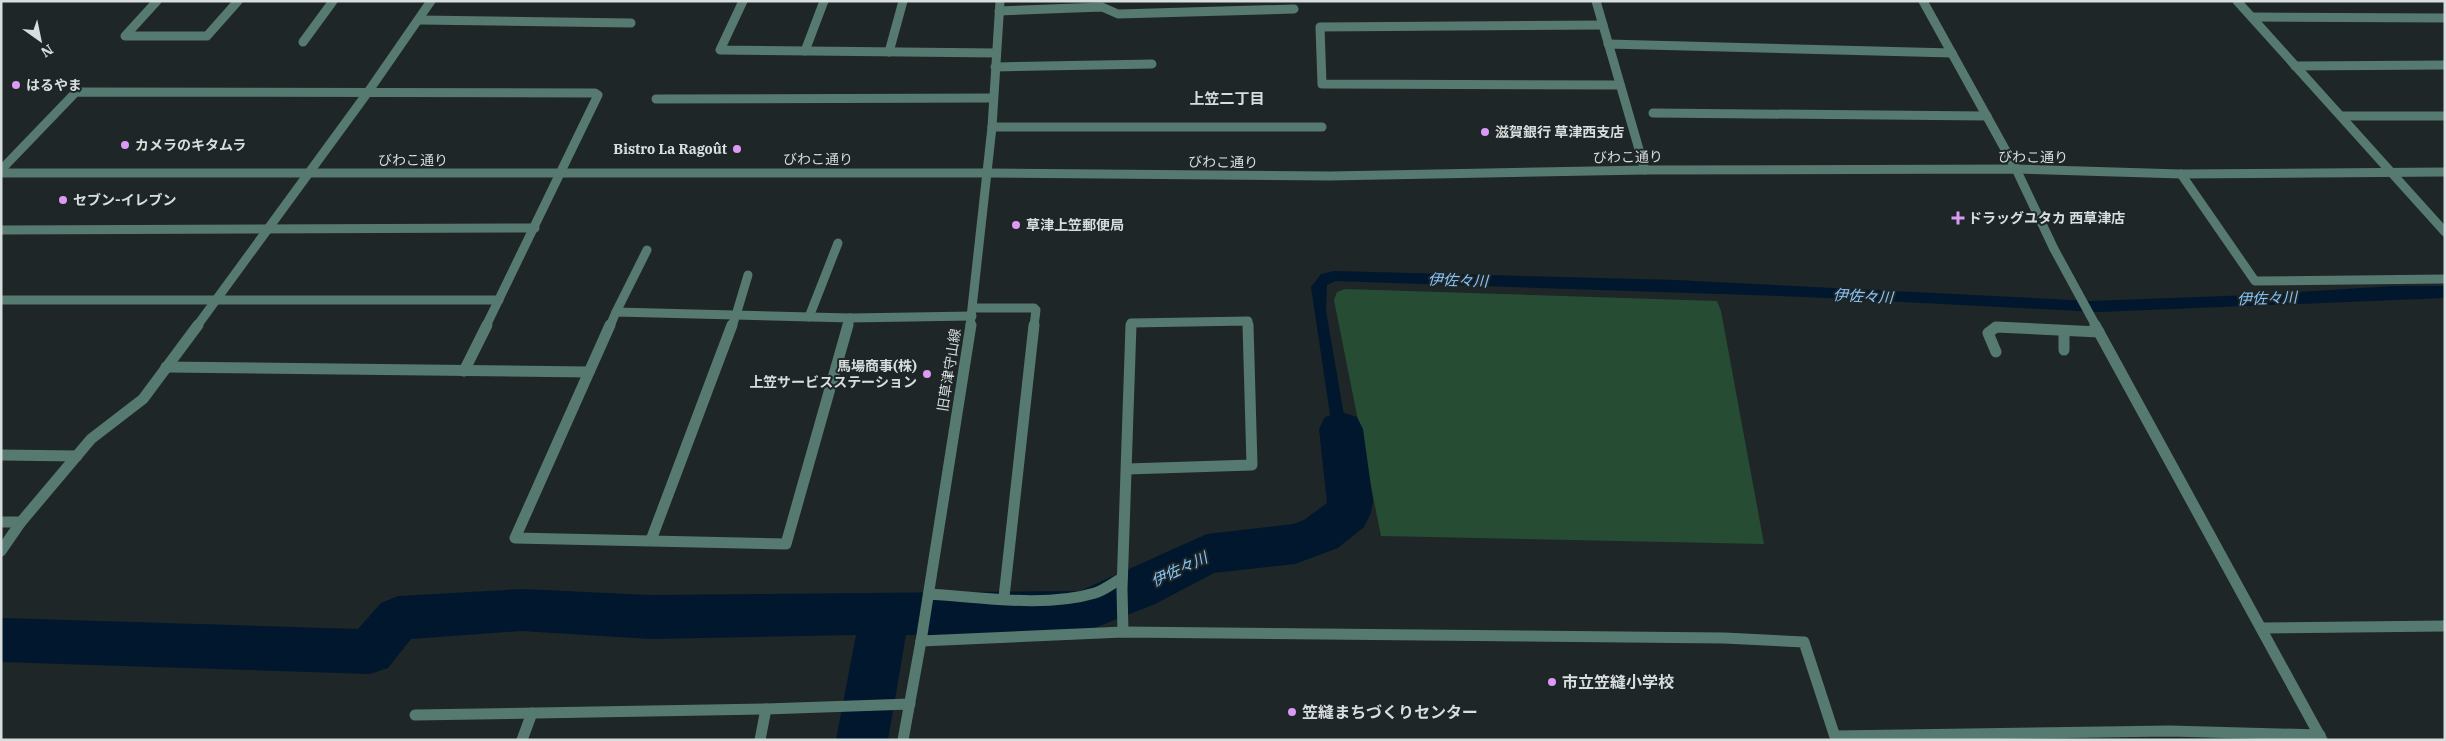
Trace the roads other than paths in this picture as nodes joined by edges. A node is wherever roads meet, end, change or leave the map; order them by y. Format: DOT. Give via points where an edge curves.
graph roads {
  1 [pos="157,1"];
  2 [pos="238,1"];
  3 [pos="333,1"];
  4 [pos="431,1"];
  5 [pos="743,1"];
  6 [pos="824,1"];
  7 [pos="903,1"];
  8 [pos="1178,1"];
  9 [pos="1259,1"];
  10 [pos="1596,1"];
  11 [pos="1923,1"];
  12 [pos="2238,1"];
  13 [pos="1102,4"];
  14 [pos="999,6"];
  15 [pos="1294,9"];
  16 [pos="1259,10"];
  17 [pos="1178,12"];
  18 [pos="2252,18"];
  19 [pos="2445,18"];
  20 [pos="420,20"];
  21 [pos="631,23"];
  22 [pos="1603,25"];
  23 [pos="303,42"];
  24 [pos="1608,44"];
  25 [pos="805,51"];
  26 [pos="889,52"];
  27 [pos="996,53"];
  28 [pos="1952,53"];
  29 [pos="1152,64"];
  30 [pos="2445,65"];
  31 [pos="2295,66"];
  32 [pos="995,67"];
  33 [pos="1620,85"];
  34 [pos="368,92"];
  35 [pos="993,98"];
  36 [pos="656,99"];
  37 [pos="1653,113"];
  38 [pos="1987,116"];
  39 [pos="2341,116"];
  40 [pos="2445,116"];
  41 [pos="992,127"];
  42 [pos="1322,127"];
  43 [pos="2016,169"];
  44 [pos="1645,170"];
  45 [pos="1,172"];
  46 [pos="562,172"];
  47 [pos="2391,172"];
  48 [pos="2445,172"];
  49 [pos="986,173"];
  50 [pos="307,174"];
  51 [pos="2181,174"];
  52 [pos="268,228"];
  53 [pos="535,228"];
  54 [pos="1,230"];
  55 [pos="2445,232"];
  56 [pos="838,243"];
  57 [pos="647,250"];
  58 [pos="748,275"];
  59 [pos="2442,283"];
  60 [pos="216,299"];
  61 [pos="1,300"];
  62 [pos="499,300"];
  63 [pos="616,312"];
  64 [pos="973,312"];
  65 [pos="736,315"];
  66 [pos="809,317"];
  67 [pos="850,318"];
  68 [pos="2064,331"];
  69 [pos="2099,332"];
  70 [pos="2064,350"];
  71 [pos="1996,352"];
  72 [pos="166,368"];
  73 [pos="464,371"];
  74 [pos="588,372"];
  75 [pos="1,455"];
  76 [pos="77,456"];
  77 [pos="1127,469"];
  78 [pos="1,522"];
  79 [pos="21,522"];
  80 [pos="651,540"];
  81 [pos="1,551"];
  82 [pos="1122,583"];
  83 [pos="1004,597"];
  84 [pos="928,599"];
  85 [pos="2445,626"];
  86 [pos="2262,628"];
  87 [pos="1123,632"];
  88 [pos="922,640"];
  89 [pos="910,704"];
  90 [pos="766,709"];
  91 [pos="532,713"];
  92 [pos="415,715"];
  93 [pos="1836,738"];
  94 [pos="2321,738"];
  95 [pos="522,740"];
  96 [pos="760,740"];
  97 [pos="903,740"];
  1 -- 2 [label="street" via="125,36 207,36"];
  3 -- 23 [label="street"];
  4 -- 20 [label="street"];
  5 -- 25 [label="street" via="720,50"];
  6 -- 25 [label="street"];
  7 -- 26 [label="street"];
  8 -- 17 [label="street"];
  9 -- 16 [label="street"];
  10 -- 22 [label="street"];
  11 -- 28 [label="street"];
  12 -- 18 [label="street"];
  13 -- 14 [label="street"];
  13 -- 17 [label="street" via="1118,14"];
  14 -- 27 [label="street, 旧草津守山線"];
  15 -- 16 [label="street"];
  16 -- 17 [label="street"];
  18 -- 19 [label="street"];
  18 -- 31 [label="street"];
  20 -- 21 [label="street"];
  20 -- 34 [label="street"];
  22 -- 24 [label="street"];
  22 -- 33 [label="street" via="1320,27 1322,84"];
  24 -- 28 [label="street"];
  24 -- 33 [label="street"];
  25 -- 26 [label="street"];
  26 -- 27 [label="street"];
  27 -- 32 [label="street, 旧草津守山線"];
  28 -- 38 [label="street"];
  29 -- 32 [label="street"];
  30 -- 31 [label="street"];
  31 -- 39 [label="street"];
  32 -- 35 [label="street, 旧草津守山線"];
  33 -- 44 [label="street"];
  34 -- 45 [label="street" via="76,92"];
  34 -- 46 [label="street" via="595,93 598,95"];
  34 -- 50 [label="street"];
  35 -- 36 [label="street"];
  35 -- 41 [label="street, 旧草津守山線"];
  37 -- 38 [label="street"];
  38 -- 43 [label="street"];
  39 -- 40 [label="street"];
  39 -- 47 [label="street"];
  41 -- 42 [label="street"];
  41 -- 49 [label="street, 旧草津守山線"];
  43 -- 44 [label="street, びわこ通り"];
  43 -- 51 [label="street, びわこ通り"];
  43 -- 69 [label="street"];
  44 -- 49 [label="street, びわこ通り" via="1330,176"];
  45 -- 50 [label="street, びわこ通り"];
  46 -- 49 [label="street, びわこ通り"];
  46 -- 50 [label="street, びわこ通り"];
  46 -- 53 [label="street"];
  47 -- 48 [label="street, びわこ通り"];
  47 -- 51 [label="street, びわこ通り"];
  47 -- 55 [label="street"];
  49 -- 64 [label="street, 旧草津守山線"];
  50 -- 52 [label="street"];
  51 -- 59 [label="street" via="2255,281"];
  52 -- 53 [label="street"];
  52 -- 54 [label="street"];
  52 -- 60 [label="street"];
  53 -- 62 [label="street"];
  56 -- 66 [label="street"];
  57 -- 63 [label="street"];
  58 -- 65 [label="street"];
  60 -- 61 [label="street"];
  60 -- 62 [label="street"];
  60 -- 72 [label="street"];
  62 -- 73 [label="street"];
  63 -- 65 [label="street"];
  63 -- 74 [label="street"];
  64 -- 67 [label="street"];
  64 -- 83 [label="street" via="1036,310"];
  64 -- 84 [label="street, 旧草津守山線"];
  65 -- 66 [label="street"];
  65 -- 80 [label="street"];
  66 -- 67 [label="street"];
  67 -- 80 [label="street" via="786,544"];
  68 -- 69 [label="street"];
  68 -- 70 [label="street"];
  68 -- 71 [label="street" via="1996,327 1988,333"];
  69 -- 86 [label="street"];
  72 -- 73 [label="street"];
  72 -- 76 [label="street" via="143,398 91,438"];
  73 -- 74 [label="street"];
  74 -- 80 [label="street" via="515,538"];
  75 -- 76 [label="street"];
  76 -- 79 [label="street"];
  77 -- 77 [label="street" via="1131,323 1248,321 1252,465"];
  77 -- 82 [label="street"];
  78 -- 79 [label="street"];
  79 -- 81 [label="street"];
  82 -- 83 [label="street" via="1068,597"];
  82 -- 87 [label="street"];
  83 -- 84 [label="street"];
  84 -- 88 [label="street, 旧草津守山線"];
  85 -- 86 [label="street"];
  86 -- 94 [label="street"];
  87 -- 88 [label="street"];
  87 -- 93 [label="street" via="1724,638 1804,642"];
  88 -- 89 [label="street, 旧草津守山線"];
  89 -- 90 [label="street"];
  89 -- 97 [label="street, 旧草津守山線"];
  90 -- 91 [label="street"];
  90 -- 96 [label="street"];
  91 -- 92 [label="street"];
  91 -- 95 [label="street"];
  93 -- 94 [label="street" via="2170,731"];
}
